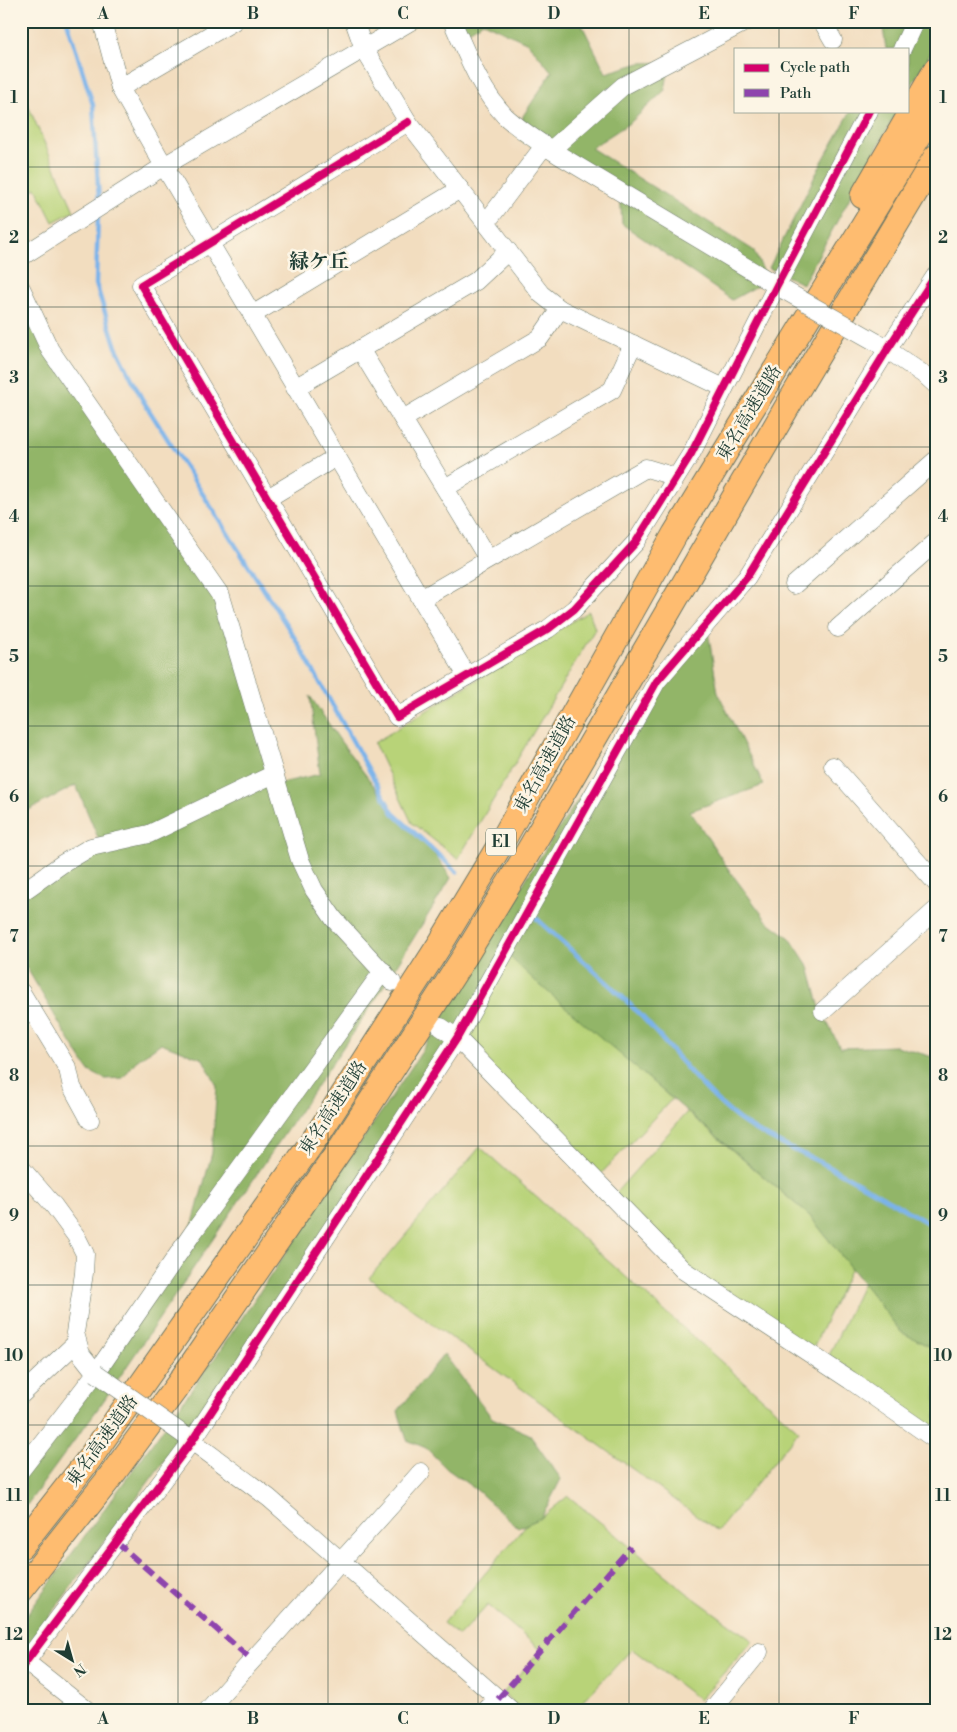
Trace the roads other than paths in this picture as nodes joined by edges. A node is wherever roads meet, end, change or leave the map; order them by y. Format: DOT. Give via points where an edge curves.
graph roads {
  1 [pos="102,21"];
  2 [pos="234,21"];
  3 [pos="354,21"];
  4 [pos="411,21"];
  5 [pos="452,21"];
  6 [pos="747,21"];
  7 [pos="822,21"];
  8 [pos="915,21"];
  9 [pos="833,40"];
  10 [pos="902,48"];
  11 [pos="364,49"];
  12 [pos="936,70"];
  13 [pos="120,88"];
  14 [pos="936,108"];
  15 [pos="868,112"];
  16 [pos="408,122"];
  17 [pos="548,148"];
  18 [pos="936,157"];
  19 [pos="164,166"];
  20 [pos="460,190"];
  21 [pos="486,223"];
  22 [pos="210,243"];
  23 [pos="508,251"];
  24 [pos="21,257"];
  25 [pos="936,275"];
  26 [pos="780,287"];
  27 [pos="21,288"];
  28 [pos="560,309"];
  29 [pos="252,315"];
  30 [pos="633,344"];
  31 [pos="882,346"];
  32 [pos="360,349"];
  33 [pos="936,385"];
  34 [pos="295,388"];
  35 [pos="724,388"];
  36 [pos="403,419"];
  37 [pos="336,457"];
  38 [pos="936,460"];
  39 [pos="676,477"];
  40 [pos="445,488"];
  41 [pos="268,498"];
  42 [pos="675,534"];
  43 [pos="936,542"];
  44 [pos="488,559"];
  45 [pos="794,584"];
  46 [pos="421,598"];
  47 [pos="838,628"];
  48 [pos="467,676"];
  49 [pos="833,766"];
  50 [pos="274,774"];
  51 [pos="936,883"];
  52 [pos="21,893"];
  53 [pos="936,910"];
  54 [pos="21,992"];
  55 [pos="823,1011"];
  56 [pos="441,1027"];
  57 [pos="457,1038"];
  58 [pos="90,1120"];
  59 [pos="21,1168"];
  60 [pos="77,1342"];
  61 [pos="96,1373"];
  62 [pos="21,1395"];
  63 [pos="188,1438"];
  64 [pos="936,1440"];
  65 [pos="21,1470"];
  66 [pos="421,1472"];
  67 [pos="21,1546"];
  68 [pos="341,1561"];
  69 [pos="21,1590"];
  70 [pos="759,1652"];
  71 [pos="23,1663"];
  72 [pos="498,1698"];
  73 [pos="88,1711"];
  74 [pos="207,1711"];
  75 [pos="485,1711"];
  76 [pos="512,1711"];
  77 [pos="711,1711"];
  1 -- 13 [label="street"];
  2 -- 13 [label="street"];
  3 -- 11 [label="street"];
  4 -- 11 [label="street"];
  5 -- 17 [label="street" via="486,91 505,116"];
  6 -- 17 [label="street" via="623,86"];
  7 -- 9 [label="street"];
  8 -- 10 [label="street"];
  11 -- 16 [label="street"];
  11 -- 19 [label="street"];
  12 -- 42 [label="highway"];
  13 -- 19 [label="street"];
  14 -- 42 [label="highway, 東名高速道路 / E1"];
  15 -- 26 [label="street"];
  16 -- 20 [label="street"];
  16 -- 22 [label="street"];
  17 -- 21 [label="street"];
  17 -- 26 [label="street"];
  18 -- 69 [label="highway, 東名高速道路 / E1" via="465,956 341,1148 178,1385"];
  19 -- 22 [label="street"];
  19 -- 24 [label="street"];
  20 -- 21 [label="street"];
  20 -- 29 [label="street"];
  21 -- 23 [label="street"];
  22 -- 29 [label="street"];
  22 -- 41 [label="street" via="141,284"];
  23 -- 28 [label="street" via="541,294"];
  23 -- 32 [label="street" via="476,281"];
  25 -- 31 [label="street"];
  26 -- 31 [label="street, bridge"];
  26 -- 35 [label="street"];
  27 -- 50 [label="street" via="50,350 221,596"];
  28 -- 30 [label="street"];
  28 -- 36 [label="street" via="540,338"];
  29 -- 34 [label="street"];
  30 -- 35 [label="street"];
  30 -- 40 [label="street" via="612,390"];
  31 -- 33 [label="street"];
  31 -- 57 [label="street" via="747,577 657,682"];
  32 -- 34 [label="street"];
  32 -- 36 [label="street"];
  34 -- 37 [label="street"];
  35 -- 39 [label="street"];
  36 -- 40 [label="street"];
  37 -- 41 [label="street"];
  37 -- 46 [label="street"];
  38 -- 45 [label="street"];
  39 -- 44 [label="street" via="646,468"];
  39 -- 48 [label="street" via="636,542 574,609 548,629"];
  40 -- 44 [label="street"];
  41 -- 48 [label="street" via="397,717"];
  42 -- 67 [label="highway, 東名高速道路 / E1" via="500,845 442,941 323,1125 104,1439"];
  43 -- 47 [label="street"];
  44 -- 46 [label="street"];
  46 -- 48 [label="street"];
  49 -- 51 [label="street"];
  50 -- 52 [label="street" via="149,834 91,847"];
  50 -- 61 [label="street" via="300,860 314,890 334,919 387,977 192,1234"];
  53 -- 55 [label="street"];
  54 -- 58 [label="street" via="68,1069 72,1087"];
  56 -- 57 [label="street"];
  57 -- 63 [label="street"];
  57 -- 64 [label="street" via="683,1270"];
  59 -- 60 [label="street" via="54,1206 85,1254 75,1333"];
  60 -- 61 [label="street" via="81,1354"];
  60 -- 62 [label="street"];
  61 -- 63 [label="street, bridge"];
  61 -- 65 [label="street"];
  63 -- 68 [label="street" via="269,1498"];
  63 -- 71 [label="street"];
  66 -- 68 [label="street"];
  68 -- 72 [label="street"];
  68 -- 74 [label="street"];
  70 -- 77 [label="street"];
  71 -- 73 [label="street"];
  72 -- 75 [label="street"];
  72 -- 76 [label="street"];
}
